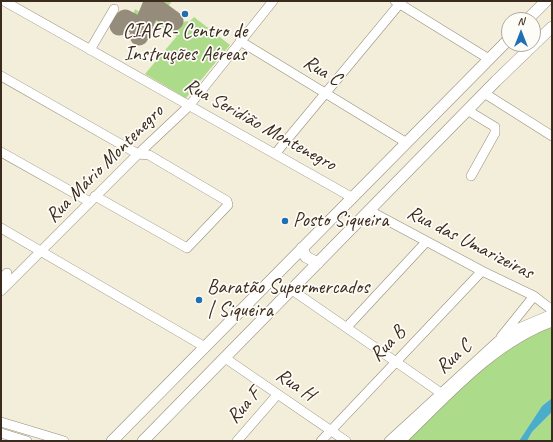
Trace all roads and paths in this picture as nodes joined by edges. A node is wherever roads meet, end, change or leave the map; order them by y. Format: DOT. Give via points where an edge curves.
graph roads {
  1 [pos="4,1"];
  2 [pos="273,1"];
  3 [pos="546,1"];
  4 [pos="399,2"];
  5 [pos="14,3"];
  6 [pos="114,9"];
  7 [pos="535,12"];
  8 [pos="552,27"];
  9 [pos="240,41"];
  10 [pos="501,47"];
  11 [pos="90,50"];
  12 [pos="489,59"];
  13 [pos="1,76"];
  14 [pos="484,93"];
  15 [pos="324,94"];
  16 [pos="189,106"];
  17 [pos="467,110"];
  18 [pos="552,136"];
  19 [pos="407,142"];
  20 [pos="1,152"];
  21 [pos="138,154"];
  22 [pos="275,154"];
  23 [pos="472,176"];
  24 [pos="353,198"];
  25 [pos="92,199"];
  26 [pos="370,211"];
  27 [pos="3,232"];
  28 [pos="426,242"];
  29 [pos="302,248"];
  30 [pos="42,251"];
  31 [pos="318,263"];
  32 [pos="482,271"];
  33 [pos="292,290"];
  34 [pos="1,291"];
  35 [pos="534,296"];
  36 [pos="552,310"];
  37 [pos="552,314"];
  38 [pos="552,322"];
  39 [pos="347,327"];
  40 [pos="498,341"];
  41 [pos="205,347"];
  42 [pos="225,358"];
  43 [pos="396,362"];
  44 [pos="441,393"];
  45 [pos="278,395"];
  46 [pos="1,422"];
  47 [pos="331,431"];
  48 [pos="1,433"];
  49 [pos="27,441"];
  50 [pos="64,441"];
  51 [pos="112,441"];
  52 [pos="143,441"];
  53 [pos="237,441"];
  54 [pos="321,441"];
  55 [pos="346,441"];
  56 [pos="389,441"];
  57 [pos="401,441"];
  1 -- 5 [label="street, Rua Seridião Montenegro"];
  2 -- 9 [label="street, Rua Mário Montenegro"];
  3 -- 7 [label="main road"];
  4 -- 12 [label="street"];
  4 -- 15 [label="street"];
  5 -- 11 [label="street, Rua Seridião Montenegro"];
  6 -- 11 [label="street"];
  8 -- 14 [label="main road"];
  9 -- 15 [label="street, Rua C"];
  9 -- 16 [label="street, Rua Mário Montenegro"];
  10 -- 12 [label="main road"];
  11 -- 16 [label="street, Rua Seridião Montenegro"];
  12 -- 19 [label="main road"];
  13 -- 21 [label="street"];
  14 -- 17 [label="main road"];
  14 -- 18 [label="street"];
  15 -- 19 [label="street, Rua C"];
  15 -- 22 [label="street"];
  16 -- 21 [label="street, Rua Mário Montenegro"];
  16 -- 22 [label="street, Rua Seridião Montenegro"];
  17 -- 23 [label="street" via="495,127 495,133"];
  17 -- 26 [label="main road"];
  19 -- 24 [label="main road"];
  20 -- 25 [label="street"];
  21 -- 25 [label="street, Rua Mário Montenegro"];
  21 -- 25 [label="street" via="149,155 228,206 187,248"];
  22 -- 24 [label="street, Rua Seridião Montenegro"];
  24 -- 29 [label="main road"];
  25 -- 30 [label="street, Rua Mário Montenegro"];
  26 -- 28 [label="street, Rua das Umarizeiras"];
  26 -- 31 [label="main road"];
  27 -- 30 [label="street"];
  28 -- 32 [label="street, Rua das Umarizeiras"];
  28 -- 39 [label="street"];
  29 -- 31 [label="main road" via="306,257"];
  29 -- 41 [label="main road"];
  30 -- 34 [label="street, Rua Mário Montenegro"];
  30 -- 41 [label="street"];
  31 -- 33 [label="main road"];
  32 -- 35 [label="street, Rua das Umarizeiras"];
  32 -- 43 [label="street, Rua B"];
  33 -- 39 [label="street"];
  33 -- 42 [label="main road"];
  35 -- 36 [label="street, Rua das Umarizeiras"];
  35 -- 40 [label="street"];
  37 -- 40 [label="street, Rua C" via="519,328"];
  38 -- 57 [label="street" via="520,338 493,356"];
  39 -- 43 [label="street"];
  40 -- 44 [label="street, Rua C"];
  41 -- 51 [label="main road"];
  42 -- 45 [label="street, Rua H"];
  42 -- 52 [label="main road"];
  43 -- 44 [label="street"];
  43 -- 47 [label="street, Rua B"];
  44 -- 56 [label="street, Rua C"];
  45 -- 47 [label="street, Rua H"];
  45 -- 53 [label="street, Rua F"];
  46 -- 50 [label="street"];
  47 -- 54 [label="street, Rua B"];
  47 -- 55 [label="street, Rua H"];
  48 -- 49 [label="street"];
}
